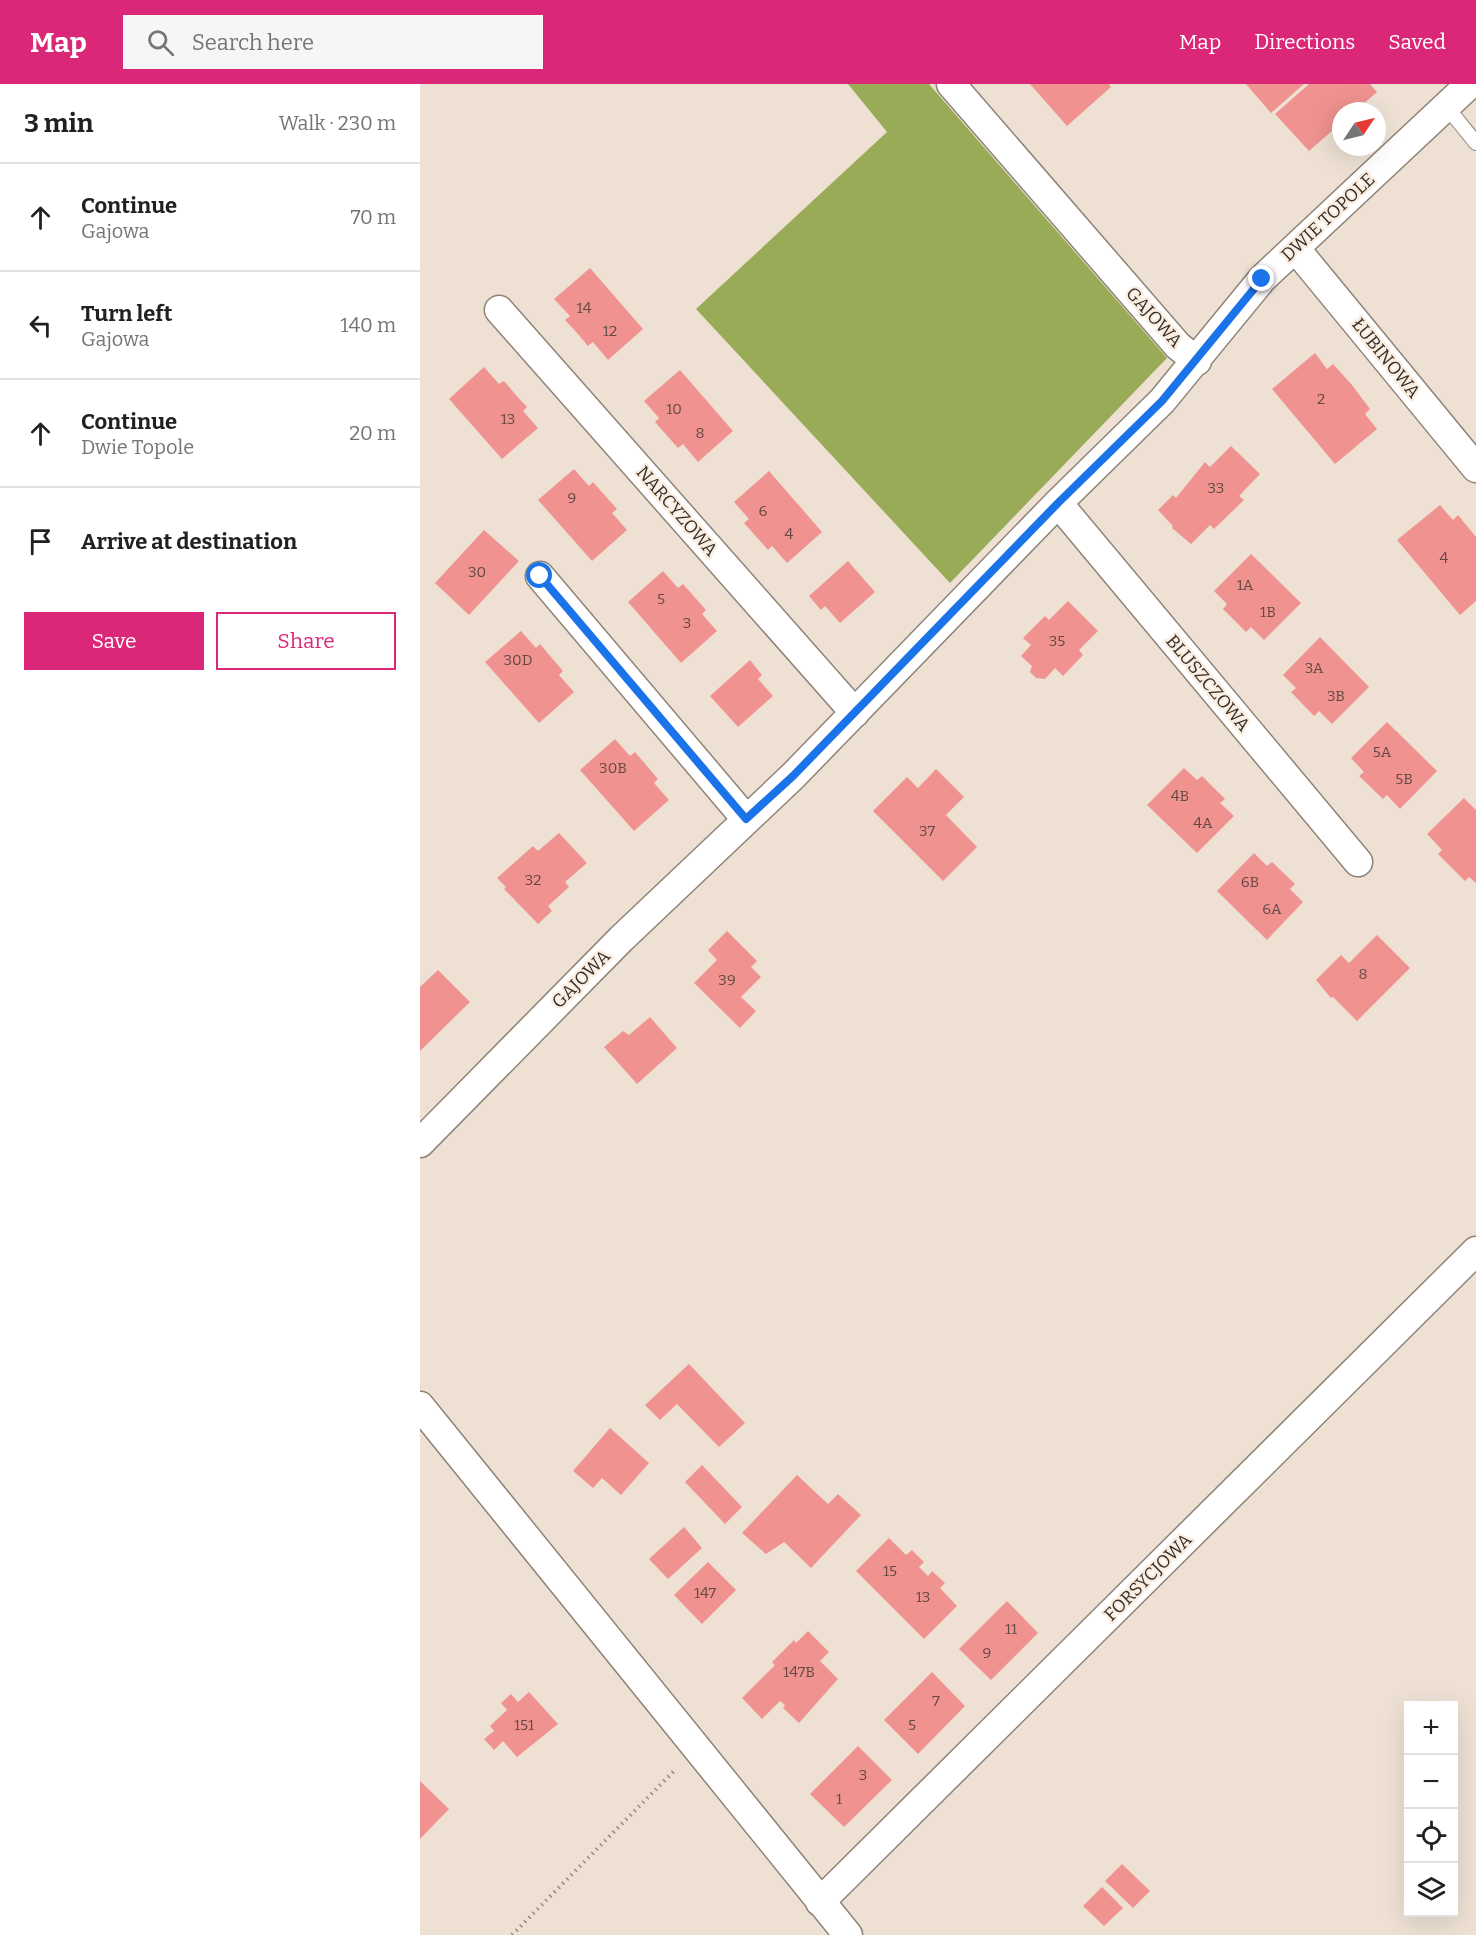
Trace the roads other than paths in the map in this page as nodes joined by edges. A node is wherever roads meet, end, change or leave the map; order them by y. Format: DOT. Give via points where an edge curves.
graph roads {
  1 [pos="951,84"];
  2 [pos="1470,84"];
  3 [pos="1446,106"];
  4 [pos="1476,143"];
  5 [pos="1295,248"];
  6 [pos="499,310"];
  7 [pos="1197,361"];
  8 [pos="1476,468"];
  9 [pos="1058,503"];
  10 [pos="540,576"];
  11 [pos="855,713"];
  12 [pos="746,819"];
  13 [pos="1358,862"];
  14 [pos="420,1143"];
  15 [pos="1476,1251"];
  16 [pos="420,1406"];
  17 [pos="820,1902"];
  18 [pos="848,1935"];
  1 -- 7 [label="street, GAJOWA" via="1178,346"];
  2 -- 3 [label="street, DWIE TOPOLE"];
  3 -- 4 [label="lane"];
  3 -- 5 [label="street, DWIE TOPOLE"];
  5 -- 7 [label="street, DWIE TOPOLE" via="1240,303"];
  5 -- 8 [label="street, ŁUBINOWA"];
  6 -- 11 [label="street, NARCYZOWA"];
  7 -- 9 [label="street, GAJOWA"];
  9 -- 11 [label="street, GAJOWA"];
  9 -- 13 [label="street, BLUSZCZOWA"];
  10 -- 12 [label="street"];
  11 -- 12 [label="street, GAJOWA"];
  12 -- 14 [label="street, GAJOWA" via="621,939"];
  15 -- 17 [label="street, FORSYCJOWA"];
  16 -- 17 [label="street"];
  17 -- 18 [label="street"];
}
